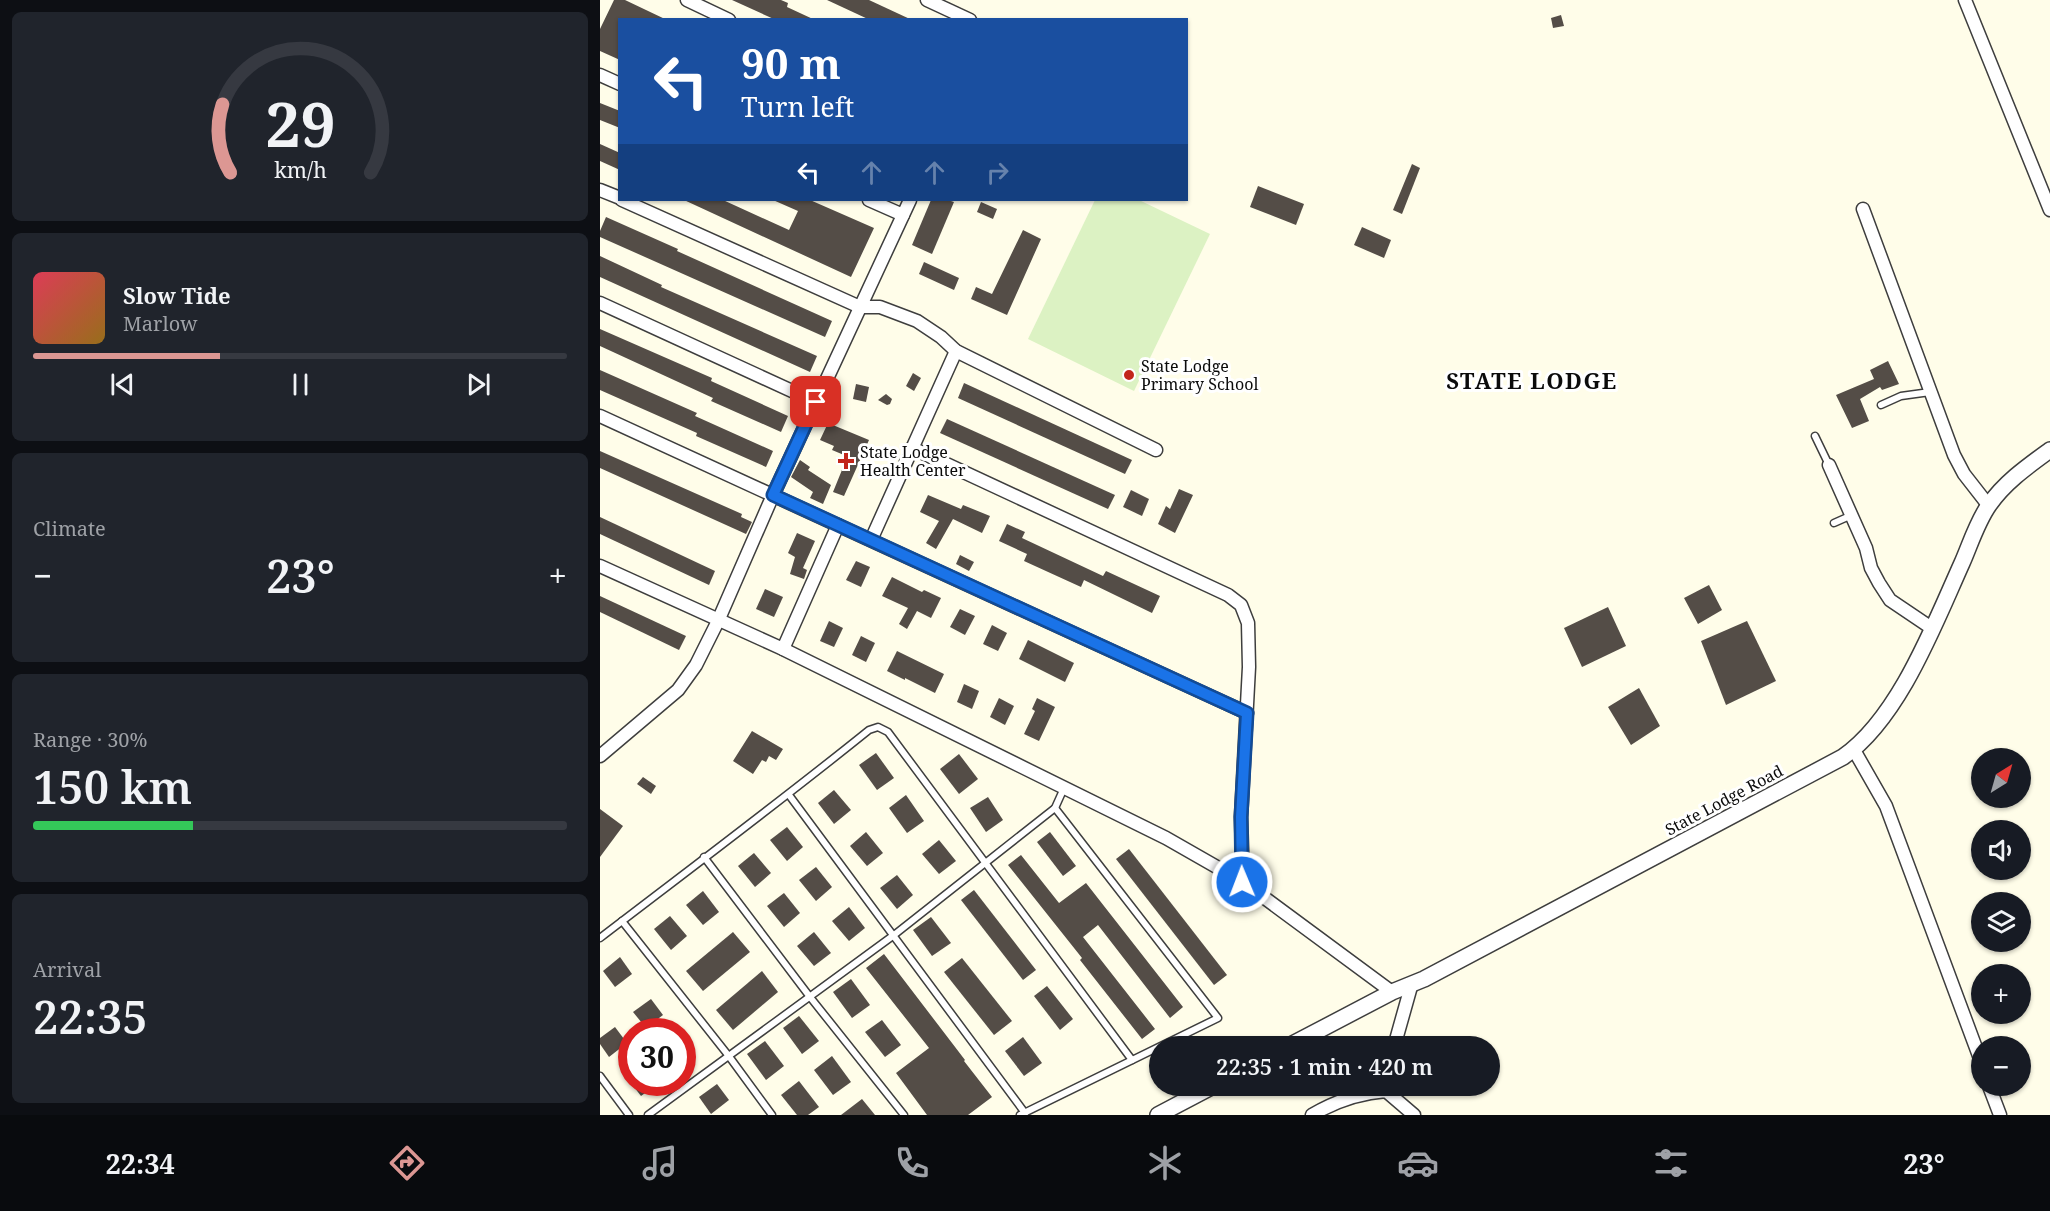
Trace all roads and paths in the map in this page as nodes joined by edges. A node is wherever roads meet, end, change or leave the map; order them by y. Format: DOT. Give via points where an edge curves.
graph roads {
  1 [pos="687,0"];
  2 [pos="927,0"];
  3 [pos="1965,0"];
  4 [pos="725,18"];
  5 [pos="966,18"];
  6 [pos="600,75"];
  7 [pos="618,83"];
  8 [pos="600,190"];
  9 [pos="618,198"];
  10 [pos="625,201"];
  11 [pos="870,201"];
  12 [pos="910,201"];
  13 [pos="1863,209"];
  14 [pos="2050,210"];
  15 [pos="903,215"];
  16 [pos="600,303"];
  17 [pos="860,307"];
  18 [pos="956,351"];
  19 [pos="1930,392"];
  20 [pos="816,402"];
  21 [pos="1881,405"];
  22 [pos="600,416"];
  23 [pos="1815,436"];
  24 [pos="912,448"];
  25 [pos="1156,450"];
  26 [pos="2050,450"];
  27 [pos="1828,465"];
  28 [pos="773,495"];
  29 [pos="1989,506"];
  30 [pos="1852,515"];
  31 [pos="1834,523"];
  32 [pos="838,525"];
  33 [pos="871,540"];
  34 [pos="600,566"];
  35 [pos="718,621"];
  36 [pos="1933,629"];
  37 [pos="783,649"];
  38 [pos="1247,713"];
  39 [pos="1854,750"];
  40 [pos="600,756"];
  41 [pos="1065,788"];
  42 [pos="789,795"];
  43 [pos="1055,808"];
  44 [pos="704,857"];
  45 [pos="984,864"];
  46 [pos="1242,882"];
  47 [pos="622,921"];
  48 [pos="894,934"];
  49 [pos="600,938"];
  50 [pos="1412,983"];
  51 [pos="1392,992"];
  52 [pos="810,996"];
  53 [pos="1308,1036"];
  54 [pos="1397,1036"];
  55 [pos="1971,1036"];
  56 [pos="728,1055"];
  57 [pos="1132,1060"];
  58 [pos="600,1076"];
  59 [pos="1194,1096"];
  60 [pos="1357,1096"];
  61 [pos="1394,1096"];
  62 [pos="1993,1096"];
  63 [pos="1023,1114"];
  64 [pos="629,1115"];
  65 [pos="648,1115"];
  66 [pos="772,1115"];
  67 [pos="904,1115"];
  68 [pos="1158,1115"];
  69 [pos="1312,1115"];
  70 [pos="1414,1115"];
  71 [pos="2000,1115"];
  1 -- 4 [label="street"];
  2 -- 5 [label="street"];
  3 -- 14 [label="street"];
  6 -- 7 [label="street"];
  8 -- 9 [label="street"];
  10 -- 17 [label="street"];
  11 -- 15 [label="street"];
  12 -- 15 [label="street"];
  13 -- 19 [label="street"];
  15 -- 17 [label="street"];
  16 -- 20 [label="street"];
  17 -- 18 [label="street" via="880,307 917,321"];
  17 -- 20 [label="street"];
  18 -- 24 [label="street"];
  18 -- 25 [label="street"];
  19 -- 21 [label="lane" via="1901,396"];
  19 -- 29 [label="street" via="1954,455"];
  20 -- 28 [label="street"];
  22 -- 28 [label="street"];
  23 -- 27 [label="lane"];
  24 -- 33 [label="street"];
  24 -- 38 [label="street" via="1228,595 1241,605 1248,623"];
  26 -- 29 [label="street, State Lodge Road" via="2020,471"];
  27 -- 30 [label="street"];
  28 -- 32 [label="street"];
  28 -- 35 [label="street"];
  29 -- 36 [label="street, State Lodge Road"];
  30 -- 31 [label="lane"];
  30 -- 36 [label="street" via="1871,568 1890,600"];
  32 -- 33 [label="street"];
  32 -- 37 [label="street"];
  33 -- 38 [label="street"];
  34 -- 35 [label="street"];
  35 -- 37 [label="street"];
  35 -- 40 [label="street" via="678,690"];
  36 -- 39 [label="street, State Lodge Road" via="1889,711"];
  37 -- 41 [label="street"];
  38 -- 46 [label="street"];
  39 -- 50 [label="street, State Lodge Road"];
  39 -- 55 [label="street" via="1886,806"];
  41 -- 43 [label="lane"];
  41 -- 46 [label="street" via="1166,838"];
  42 -- 44 [label="lane"];
  42 -- 45 [label="lane" via="869,730 878,727 888,732"];
  42 -- 48 [label="lane"];
  43 -- 45 [label="lane"];
  43 -- 57 [label="lane" via="1218,1018"];
  44 -- 47 [label="lane"];
  44 -- 52 [label="lane"];
  45 -- 48 [label="lane"];
  45 -- 57 [label="lane"];
  46 -- 51 [label="street"];
  47 -- 49 [label="lane"];
  47 -- 56 [label="lane"];
  48 -- 52 [label="lane"];
  48 -- 63 [label="lane"];
  50 -- 51 [label="street, State Lodge Road"];
  50 -- 54 [label="street"];
  51 -- 53 [label="street, State Lodge Road"];
  52 -- 56 [label="lane"];
  52 -- 67 [label="lane"];
  56 -- 65 [label="lane"];
  56 -- 66 [label="lane"];
  57 -- 63 [label="lane"];
  58 -- 64 [label="lane"];
  59 -- 68 [label="street"];
  60 -- 69 [label="street"];
  61 -- 70 [label="street"];
  62 -- 71 [label="street"];
}
